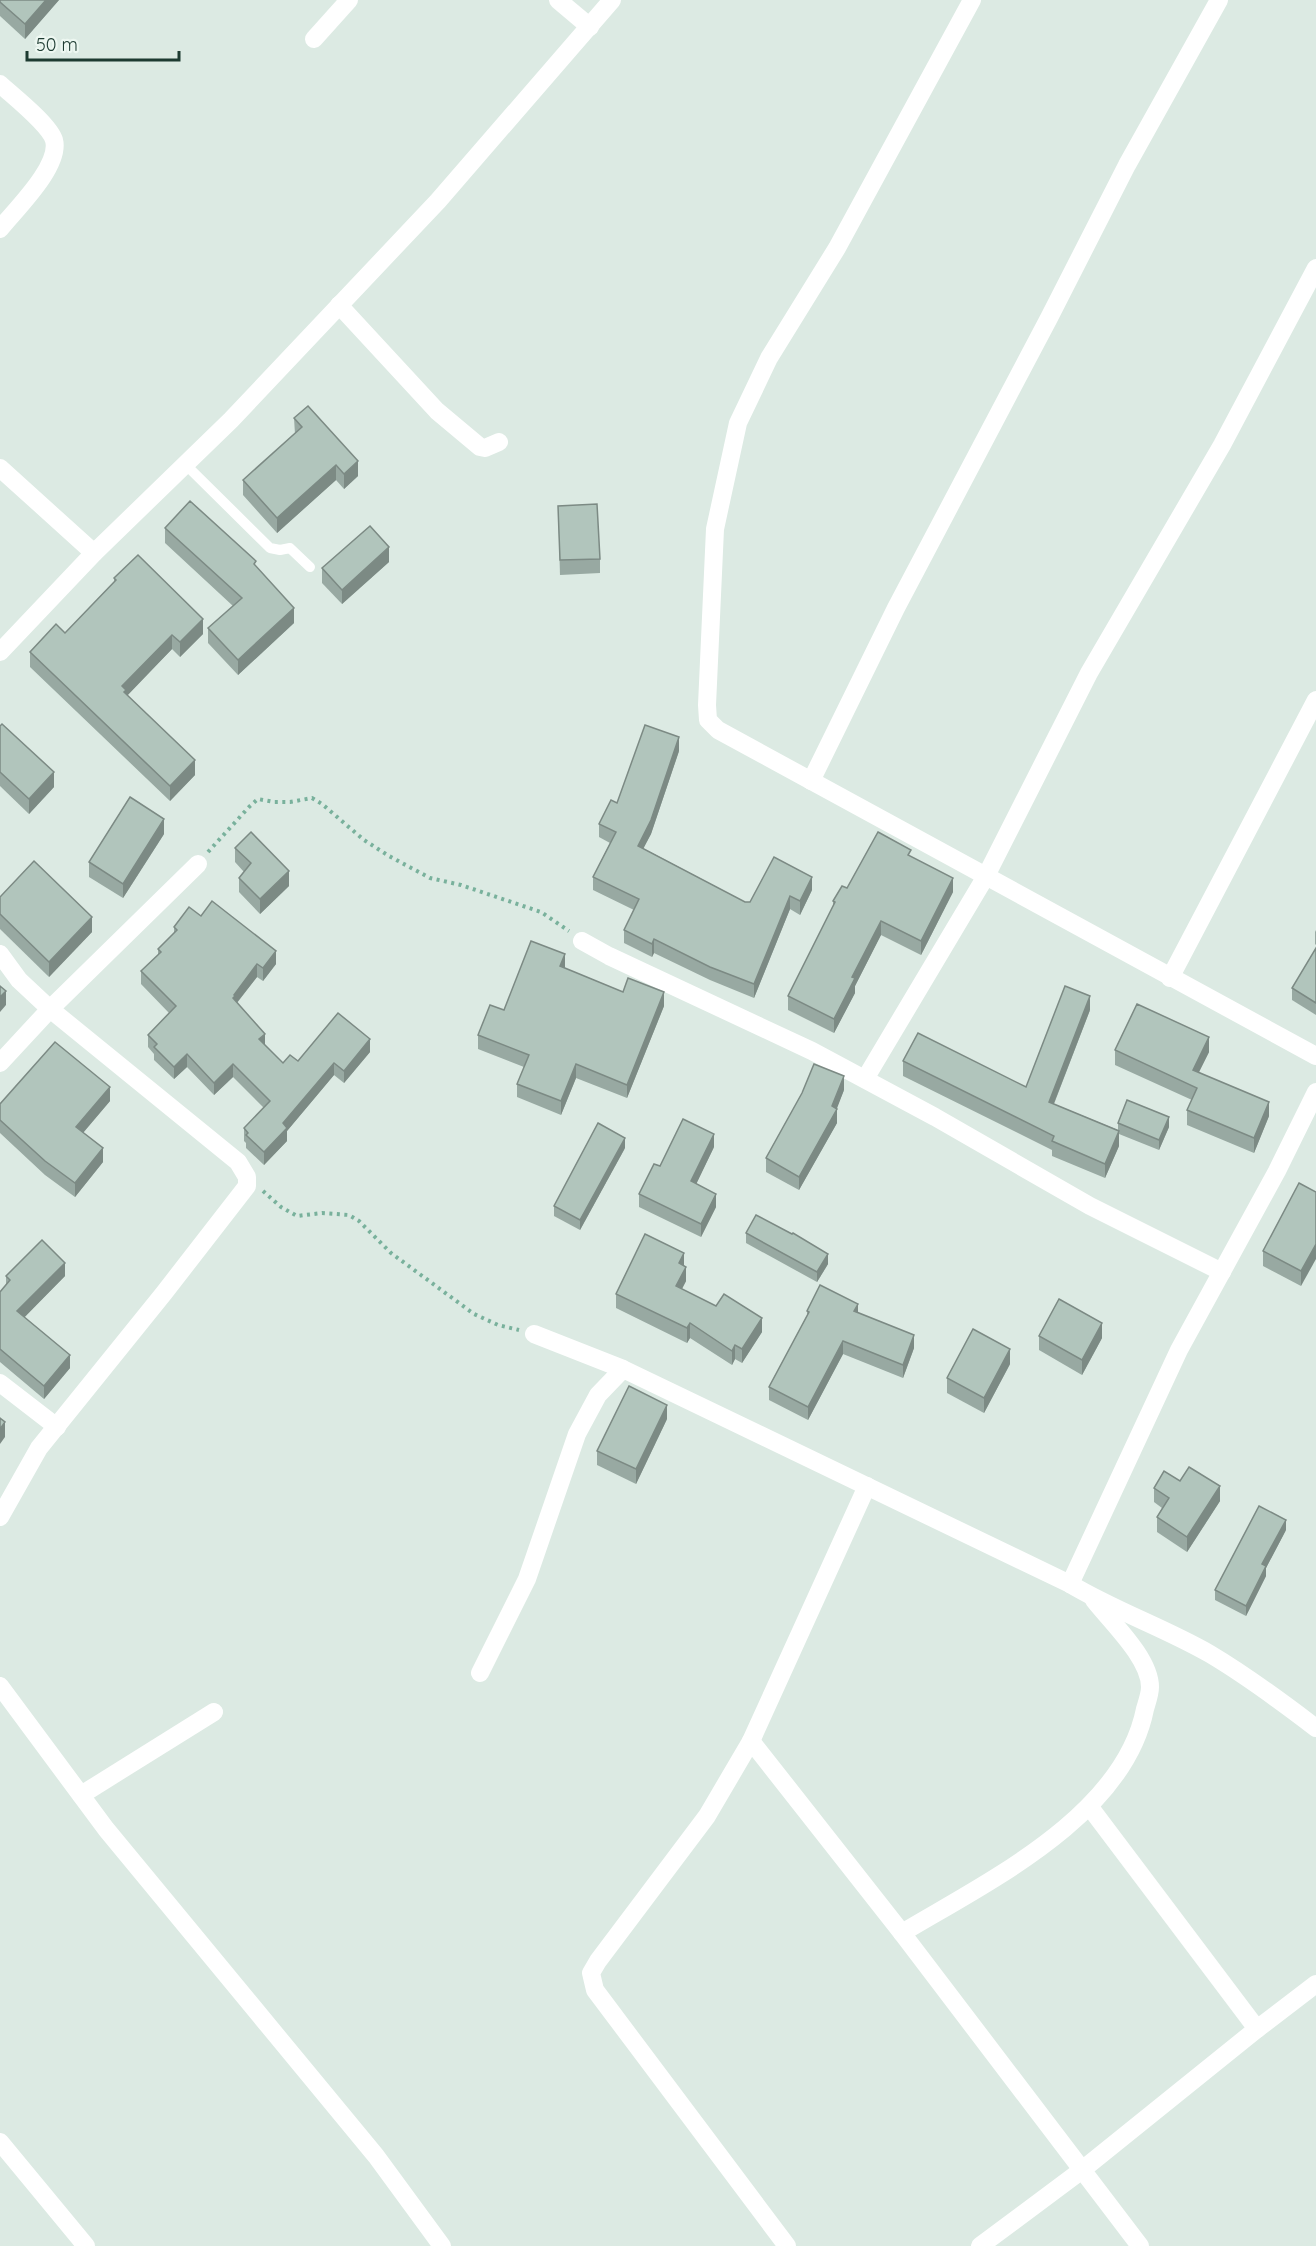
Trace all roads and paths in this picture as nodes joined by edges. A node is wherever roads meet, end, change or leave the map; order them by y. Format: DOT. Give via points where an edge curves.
graph roads {
  1 [pos="349,0"];
  2 [pos="558,0"];
  3 [pos="612,0"];
  4 [pos="972,0"];
  5 [pos="1219,0"];
  6 [pos="590,27"];
  7 [pos="314,39"];
  8 [pos="0,84"];
  9 [pos="0,229"];
  10 [pos="1316,268"];
  11 [pos="339,305"];
  12 [pos="499,442"];
  13 [pos="185,464"];
  14 [pos="0,468"];
  15 [pos="94,553"];
  16 [pos="310,567"];
  17 [pos="0,652"];
  18 [pos="1316,700"];
  19 [pos="812,781"];
  20 [pos="198,864"];
  21 [pos="986,876"];
  22 [pos="582,941"];
  23 [pos="0,954"];
  24 [pos="1170,978"];
  25 [pos="50,1009"];
  26 [pos="1316,1056"];
  27 [pos="0,1064"];
  28 [pos="865,1079"];
  29 [pos="1316,1092"];
  30 [pos="247,1177"];
  31 [pos="1222,1272"];
  32 [pos="534,1334"];
  33 [pos="623,1369"];
  34 [pos="0,1383"];
  35 [pos="57,1427"];
  36 [pos="867,1486"];
  37 [pos="0,1517"];
  38 [pos="1070,1584"];
  39 [pos="1091,1596"];
  40 [pos="480,1673"];
  41 [pos="0,1686"];
  42 [pos="214,1712"];
  43 [pos="1316,1728"];
  44 [pos="751,1741"];
  45 [pos="81,1796"];
  46 [pos="1089,1806"];
  47 [pos="902,1934"];
  48 [pos="1316,1984"];
  49 [pos="1257,2029"];
  50 [pos="0,2142"];
  51 [pos="7,2163"];
  52 [pos="1082,2170"];
  53 [pos="87,2246"];
  54 [pos="442,2246"];
  55 [pos="787,2246"];
  56 [pos="980,2246"];
  57 [pos="1140,2246"];
  1 -- 7 [label="street"];
  2 -- 6 [label="street"];
  3 -- 6 [label="street"];
  4 -- 19 [label="street" via="837,248 769,358 738,423 715,529 708,720 718,730"];
  5 -- 19 [label="street" via="1127,165 896,608"];
  6 -- 11 [label="street" via="438,201"];
  8 -- 9 [label="street" via="40,120 54,140 53,157 42,177"];
  10 -- 21 [label="street" via="1222,445 1089,673"];
  11 -- 12 [label="street" via="437,411 480,447"];
  11 -- 13 [label="street"];
  13 -- 15 [label="street"];
  13 -- 16 [label="lane" via="270,548 290,548"];
  14 -- 15 [label="street"];
  15 -- 17 [label="street"];
  18 -- 24 [label="street"];
  19 -- 21 [label="street"];
  20 -- 22 [label="path" via="258,799 290,802 312,798 364,840 430,878 541,912"];
  20 -- 25 [label="street"];
  21 -- 24 [label="street"];
  21 -- 28 [label="street"];
  22 -- 28 [label="street"];
  23 -- 25 [label="street" via="19,980"];
  24 -- 26 [label="street"];
  25 -- 27 [label="street"];
  25 -- 30 [label="street" via="238,1162"];
  28 -- 31 [label="street" via="1090,1206"];
  29 -- 31 [label="street"];
  30 -- 32 [label="path" via="297,1216 349,1215 391,1253 474,1314"];
  30 -- 35 [label="street" via="247,1186"];
  31 -- 38 [label="street" via="1179,1350"];
  32 -- 33 [label="street"];
  33 -- 36 [label="street"];
  33 -- 40 [label="street" via="598,1395 577,1434 527,1579"];
  34 -- 35 [label="street"];
  35 -- 37 [label="street" via="39,1448"];
  36 -- 38 [label="street"];
  36 -- 44 [label="street"];
  38 -- 39 [label="street"];
  39 -- 43 [label="street" via="1209,1654"];
  39 -- 46 [label="street" via="1138,1654 1150,1687 1142,1724 1126,1760"];
  41 -- 45 [label="street"];
  42 -- 45 [label="street"];
  44 -- 47 [label="street"];
  44 -- 55 [label="street" via="707,1816 591,1973 595,1990"];
  45 -- 54 [label="street" via="376,2156"];
  46 -- 47 [label="street" via="1073,1823 1002,1874"];
  46 -- 49 [label="street"];
  47 -- 52 [label="street"];
  48 -- 49 [label="street"];
  49 -- 52 [label="street"];
  50 -- 51 [label="street"];
  51 -- 53 [label="street"];
  52 -- 56 [label="street"];
  52 -- 57 [label="street"];
}
